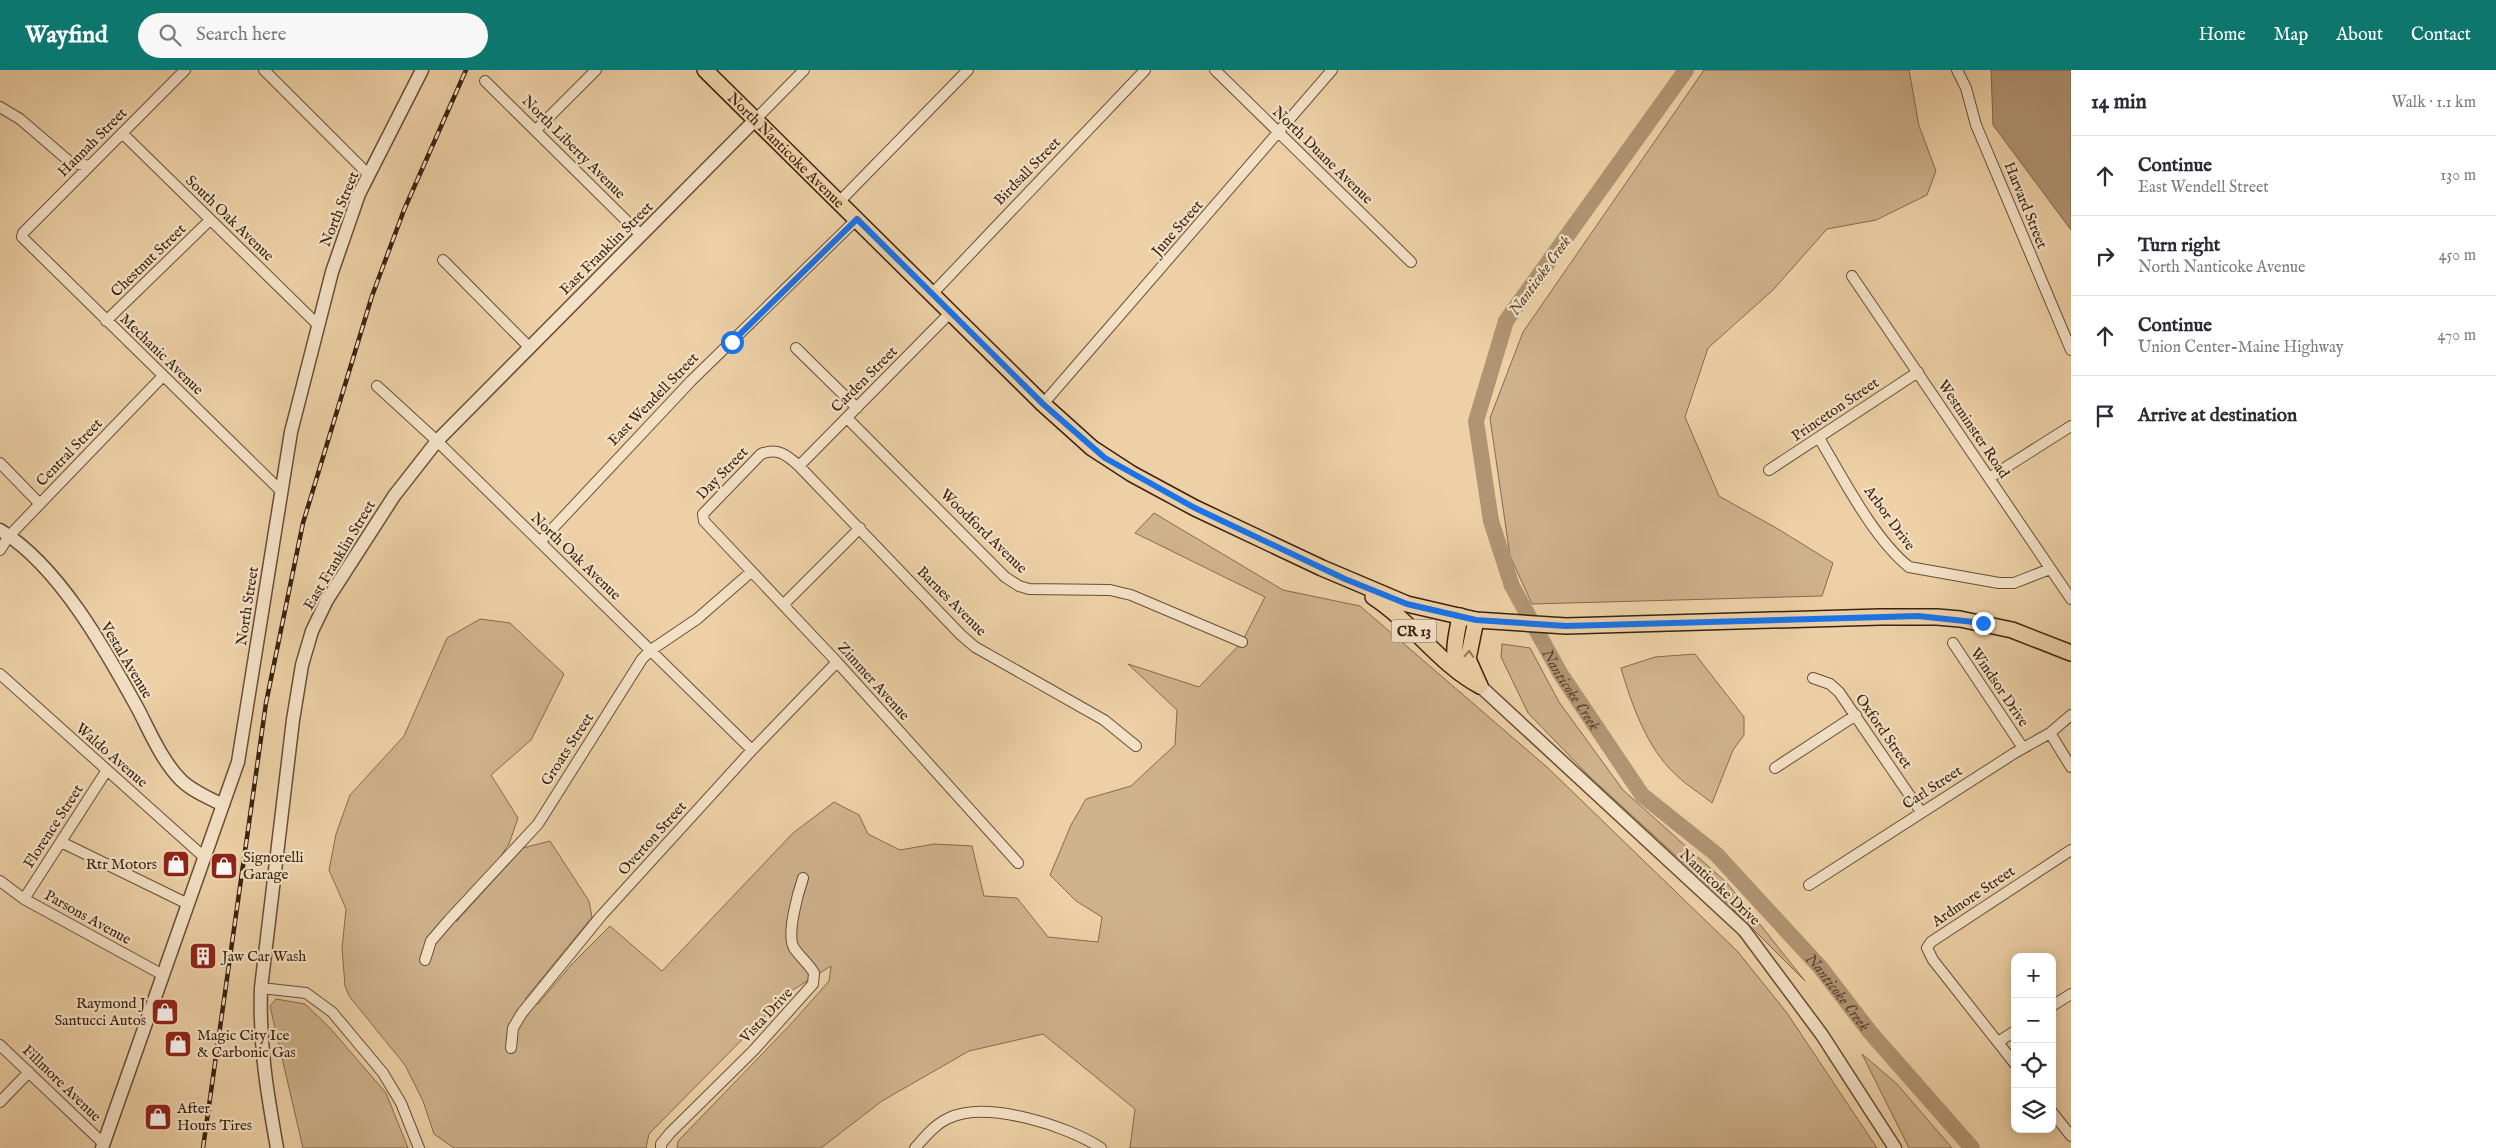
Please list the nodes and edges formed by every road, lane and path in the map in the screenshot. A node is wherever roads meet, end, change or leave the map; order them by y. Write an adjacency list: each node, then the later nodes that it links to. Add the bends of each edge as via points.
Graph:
1 (185, 70): 16 (street, Hannah Street)
2 (264, 70): 19 (street)
3 (422, 70): 19 (street, North Street)
4 (596, 70): 15 (street)
5 (705, 70): 14 (main road, North Nanticoke Avenue)
6 (804, 70): 14 (street)
7 (968, 70): 20 (street)
8 (1145, 70): 28 (street, Birdsall Street)
9 (1214, 70): 17 (street, North Duane Avenue)
10 (1332, 70): 17 (street, June Street)
11 (1957, 70): 34 (street, Harvard Street, via 1966,88 1976,125)
12 (485, 81): 15 (street, North Liberty Avenue)
13 (0, 107): 18 (street, via 20,119 70,162)
14 (755, 120): 20 (main road, North Nanticoke Avenue); 23 (street, East Franklin Street)
15 (536, 130): 23 (street, North Liberty Avenue)
16 (122, 133): 18 (street, Hannah Street); 22 (street, South Oak Avenue)
17 (1279, 133): 26 (street, North Duane Avenue); 38 (street, June Street)
18 (89, 166): 24 (street, Hannah Street)
19 (369, 175): 31 (street, North Street, via 344,235)
20 (839, 202): 21 (main road, North Nanticoke Avenue)
21 (857, 219): 28 (main road, North Nanticoke Avenue); 54 (street, East Wendell Street, via 691,381)
22 (210, 220): 30 (street, Chestnut Street); 31 (street, South Oak Avenue)
23 (641, 235): 32 (street, East Franklin Street)
24 (22, 237): 30 (street, Mechanic Avenue)
25 (443, 260): 32 (street)
26 (1411, 262)
27 (1852, 276): 35 (street, Westminster Road)
28 (932, 294): 29 (main road, North Nanticoke Avenue)
29 (950, 313): 38 (main road, North Nanticoke Avenue); 39 (street, Carden Street)
30 (106, 321): 36 (street, Mechanic Avenue)
31 (318, 325): 49 (street, North Street, via 291,432)
32 (530, 348): 43 (street, East Franklin Street)
33 (796, 348): 39 (street)
34 (2071, 350)
35 (1918, 372): 42 (street, Princeton Street); 48 (street, Westminster Road)
36 (163, 376): 49 (street, Mechanic Avenue); 50 (street, Central Street)
37 (378, 386): 43 (street, North Oak Avenue)
38 (1043, 404): 58 (main road, North Nanticoke Avenue, via 1092,448 1132,474 1195,508)
39 (857, 408): 40 (street, Carden Street)
40 (847, 418): 46 (street, Carden Street); 63 (street, Woodford Avenue, via 1005,577 1019,586 1029,589 1110,590 1131,595)
41 (2071, 426): 48 (street)
42 (1819, 438): 47 (street, Princeton Street); 56 (street, Arbor Drive, via 1875,529 1908,567 2014,583)
43 (437, 441): 54 (street, North Oak Avenue); 94 (street, East Franklin Street, via 394,496 327,600 312,631 302,665 294,720)
44 (770, 450): 46 (street, Barnes Avenue, via 788,456); 51 (street, Day Street, via 761,454 703,514)
45 (0, 463): 50 (street)
46 (799, 466): 52 (street, Barnes Avenue)
47 (1769, 470)
48 (1989, 478): 56 (street, Westminster Road)
49 (282, 492): 81 (street, North Street, via 241,749)
50 (40, 504): 53 (street, Central Street)
51 (704, 521): 57 (street, Zimmer Avenue)
52 (860, 528): 60 (street); 75 (street, Barnes Avenue, via 975,647 1104,720)
53 (5, 533): 55 (street, Central Street); 81 (street, Vestal Avenue, via 41,564 73,603 107,653 166,761 181,780)
54 (540, 542): 65 (street, North Oak Avenue)
55 (0, 550)
56 (2050, 569): 59 (street, Westminster Road)
57 (751, 572): 60 (street, Zimmer Avenue); 65 (street, Groats Street, via 697,619)
58 (1345, 579): 61 (main road, via 1407,604); 69 (main road, CR 13, via 1396,614)
59 (2071, 599)
60 (783, 605): 67 (street, Zimmer Avenue)
61 (1460, 616): 62 (main road); 69 (main road, CR 13, via 1454,660)
62 (1476, 620): 66 (main road, via 1566,626 1937,617 2012,630); 71 (main road, CR 13, one-way to 62, via 1468,659)
63 (1242, 642)
64 (1953, 643): 76 (street, Windsor Drive)
65 (651, 650): 77 (street, North Oak Avenue); 92 (street, Groats Street, via 642,659 538,824 431,941)
66 (2071, 653)
67 (837, 662): 77 (street, Overton Street); 86 (street, Zimmer Avenue)
68 (0, 674): 80 (street, Waldo Avenue)
69 (1462, 676): 71 (main road, CR 13)
70 (1813, 678): 73 (street, Oxford Street, via 1830,684)
71 (1480, 686): 112 (street, Nanticoke Drive / CR 13, via 1744,930 1822,1035)
72 (2071, 714): 74 (street, Carl Street)
73 (1856, 715): 79 (street); 82 (street, Oxford Street)
74 (2050, 733): 76 (street, Carl Street); 78 (street)
75 (1136, 746)
76 (2023, 748): 82 (street, Carl Street)
77 (752, 750): 100 (street, Overton Street, via 600,916 522,1013 513,1028)
78 (2071, 767)
79 (1775, 768)
80 (107, 770): 83 (street, Florence Street); 85 (street, Waldo Avenue)
81 (223, 805): 85 (street, North Street)
82 (1922, 812): 89 (street, Carl Street)
83 (61, 842): 90 (street, Florence Street); 91 (street)
84 (2071, 850): 98 (street, Ardmore Street, via 1931,942 1927,948 1948,980)
85 (204, 857): 91 (street, North Street)
86 (1018, 863)
87 (803, 878): 109 (street, Vista Drive, via 791,937 793,948 814,973 813,984 753,1051 670,1133)
88 (0, 881): 90 (street, Parsons Avenue)
89 (1809, 885)
90 (24, 899): 93 (street, Parsons Avenue)
91 (188, 904): 93 (street, North Street)
92 (425, 960)
93 (163, 975): 106 (street, North Street)
94 (261, 988): 107 (street, East Franklin Street, via 263,1073); 108 (street, via 306,993 332,1012 383,1073 401,1102)
95 (2071, 994): 96 (street)
96 (2056, 1003)
97 (2011, 1034): 98 (street)
98 (1998, 1042): 101 (street)
99 (0, 1045): 102 (street, Fillmore Avenue)
100 (511, 1048)
101 (2011, 1059)
102 (29, 1072): 103 (street); 106 (street, Fillmore Avenue)
103 (0, 1102)
104 (2056, 1117): 105 (street)
105 (2071, 1136)
106 (103, 1146)
107 (277, 1148)
108 (419, 1148)
109 (661, 1148)
110 (914, 1148): 111 (street, via 938,1124 951,1117 992,1113 1027,1118 1070,1130)
111 (1101, 1148)
112 (1895, 1148)

